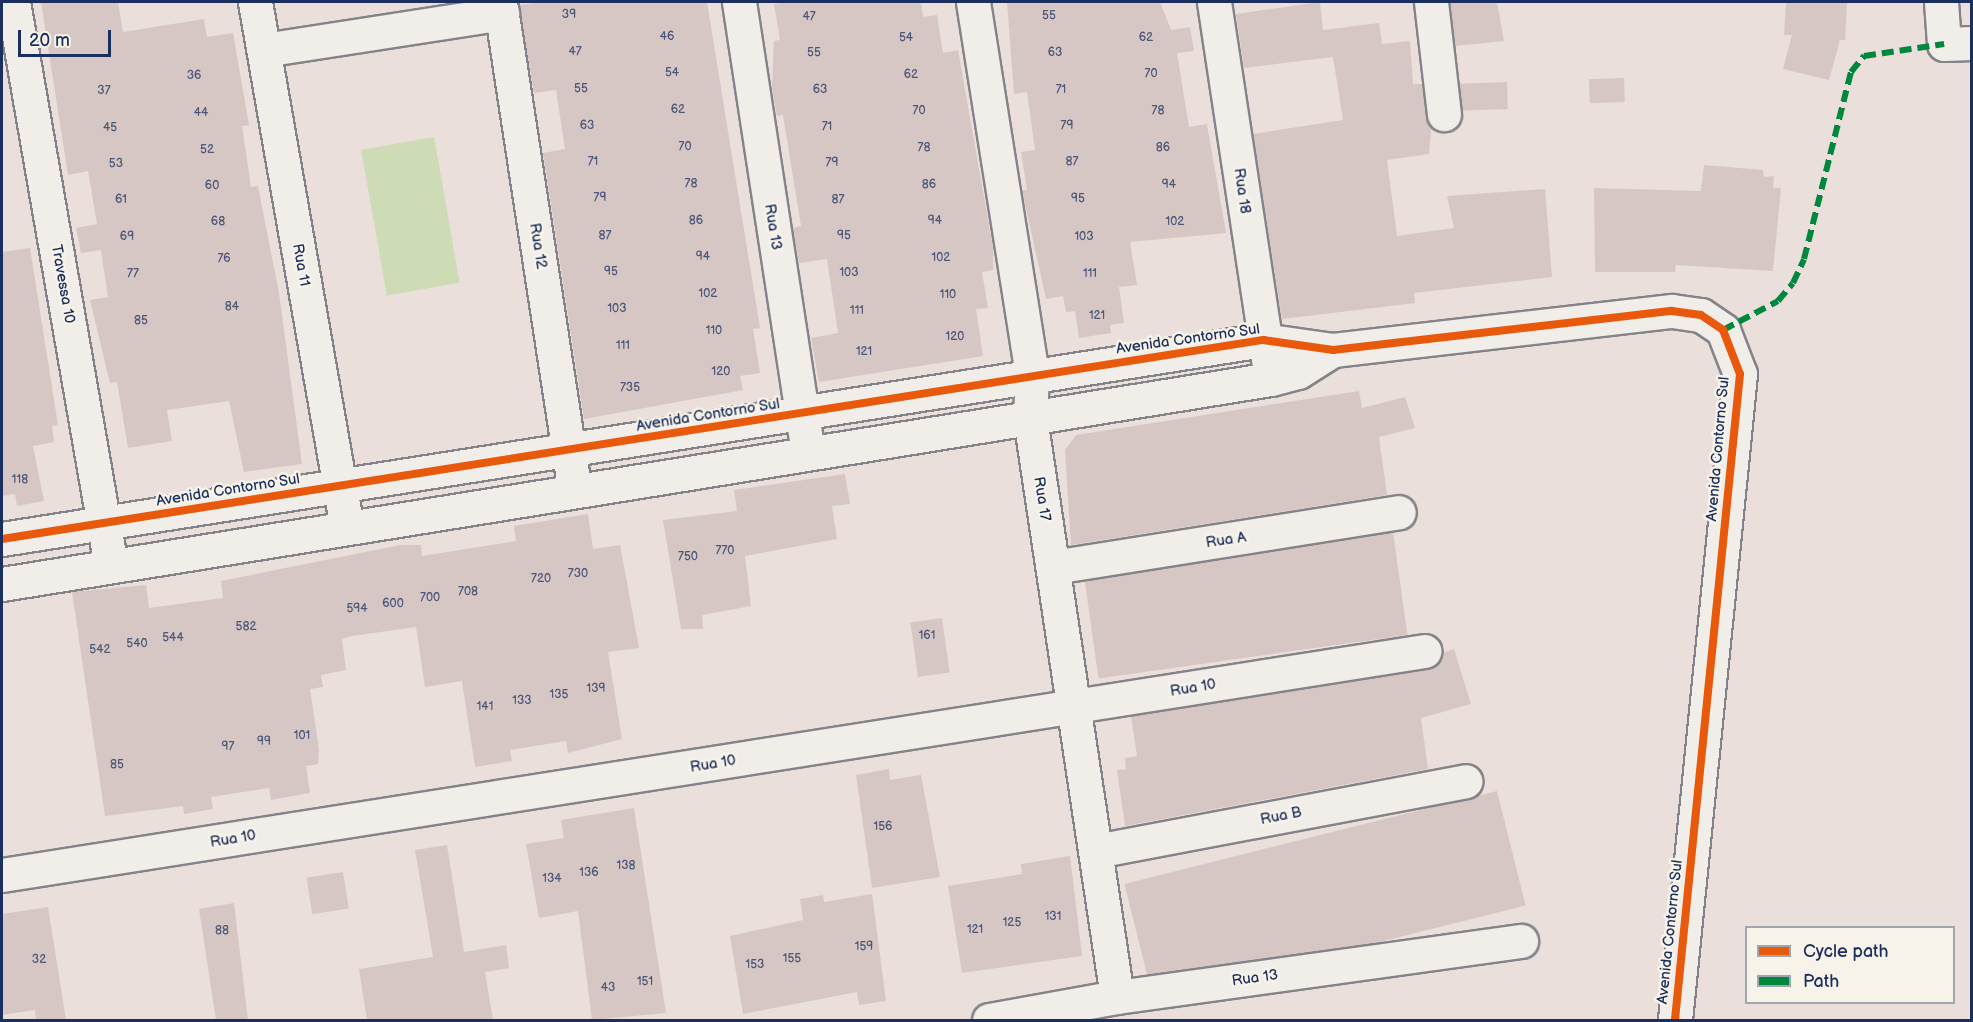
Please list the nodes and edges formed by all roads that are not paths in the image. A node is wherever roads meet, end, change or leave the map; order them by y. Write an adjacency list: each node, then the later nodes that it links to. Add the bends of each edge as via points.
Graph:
1 (13, 2): 23 (street, Travessa 10)
2 (255, 2): 10 (street, Rua 11)
3 (739, 2): 16 (street, Rua 13)
4 (973, 2): 14 (street, Rua 17)
5 (1214, 2): 12 (street, Rua 18)
6 (1431, 2): 11 (street)
7 (1941, 2): 9 (street)
8 (501, 7): 10 (street); 18 (street, Rua 12)
9 (1958, 44)
10 (264, 50): 20 (street, Rua 11)
11 (1444, 114)
12 (1263, 340): 13 (street, Avenida Contorno Sul); 14 (street, Avenida Contorno Sul); 15 (street, Rua 18)
13 (1333, 350): 15 (street, Avenida Contorno Sul, via 1298,372); 37 (street, Avenida Contorno Sul, via 1672,311 1701,315 1723,330 1734,350 1740,374)
14 (1032, 375): 16 (street, Avenida Contorno Sul); 17 (street, Rua 17)
15 (1270, 380): 17 (street, Avenida Contorno Sul)
16 (802, 413): 18 (street, Avenida Contorno Sul); 19 (street, Rua 13)
17 (1030, 418): 19 (street, Avenida Contorno Sul); 27 (street, Rua 17)
18 (570, 451): 20 (street, Avenida Contorno Sul); 21 (street, Rua 12)
19 (808, 453): 21 (street, Avenida Contorno Sul)
20 (340, 487): 23 (street, Avenida Contorno Sul); 24 (street, Rua 11)
21 (575, 491): 24 (street, Avenida Contorno Sul)
22 (1399, 512): 27 (street, Rua A)
23 (105, 522): 25 (street, Avenida Contorno Sul); 26 (street, Travessa 10)
24 (347, 528): 26 (street, Avenida Contorno Sul)
25 (2, 539)
26 (111, 566): 28 (street, Avenida Contorno Sul)
27 (1053, 567): 30 (street, Rua 17)
28 (2, 584)
29 (1424, 651): 30 (street, Rua 10)
30 (1071, 707): 32 (street, Rua 17); 33 (street, Rua 10)
31 (1465, 781): 32 (street, Rua B)
32 (1096, 850): 35 (street, Rua 17)
33 (2, 875)
34 (1521, 941): 35 (street, Rua 13)
35 (1118, 997): 36 (street, Rua 13)
36 (989, 1020)
37 (1675, 1020)

